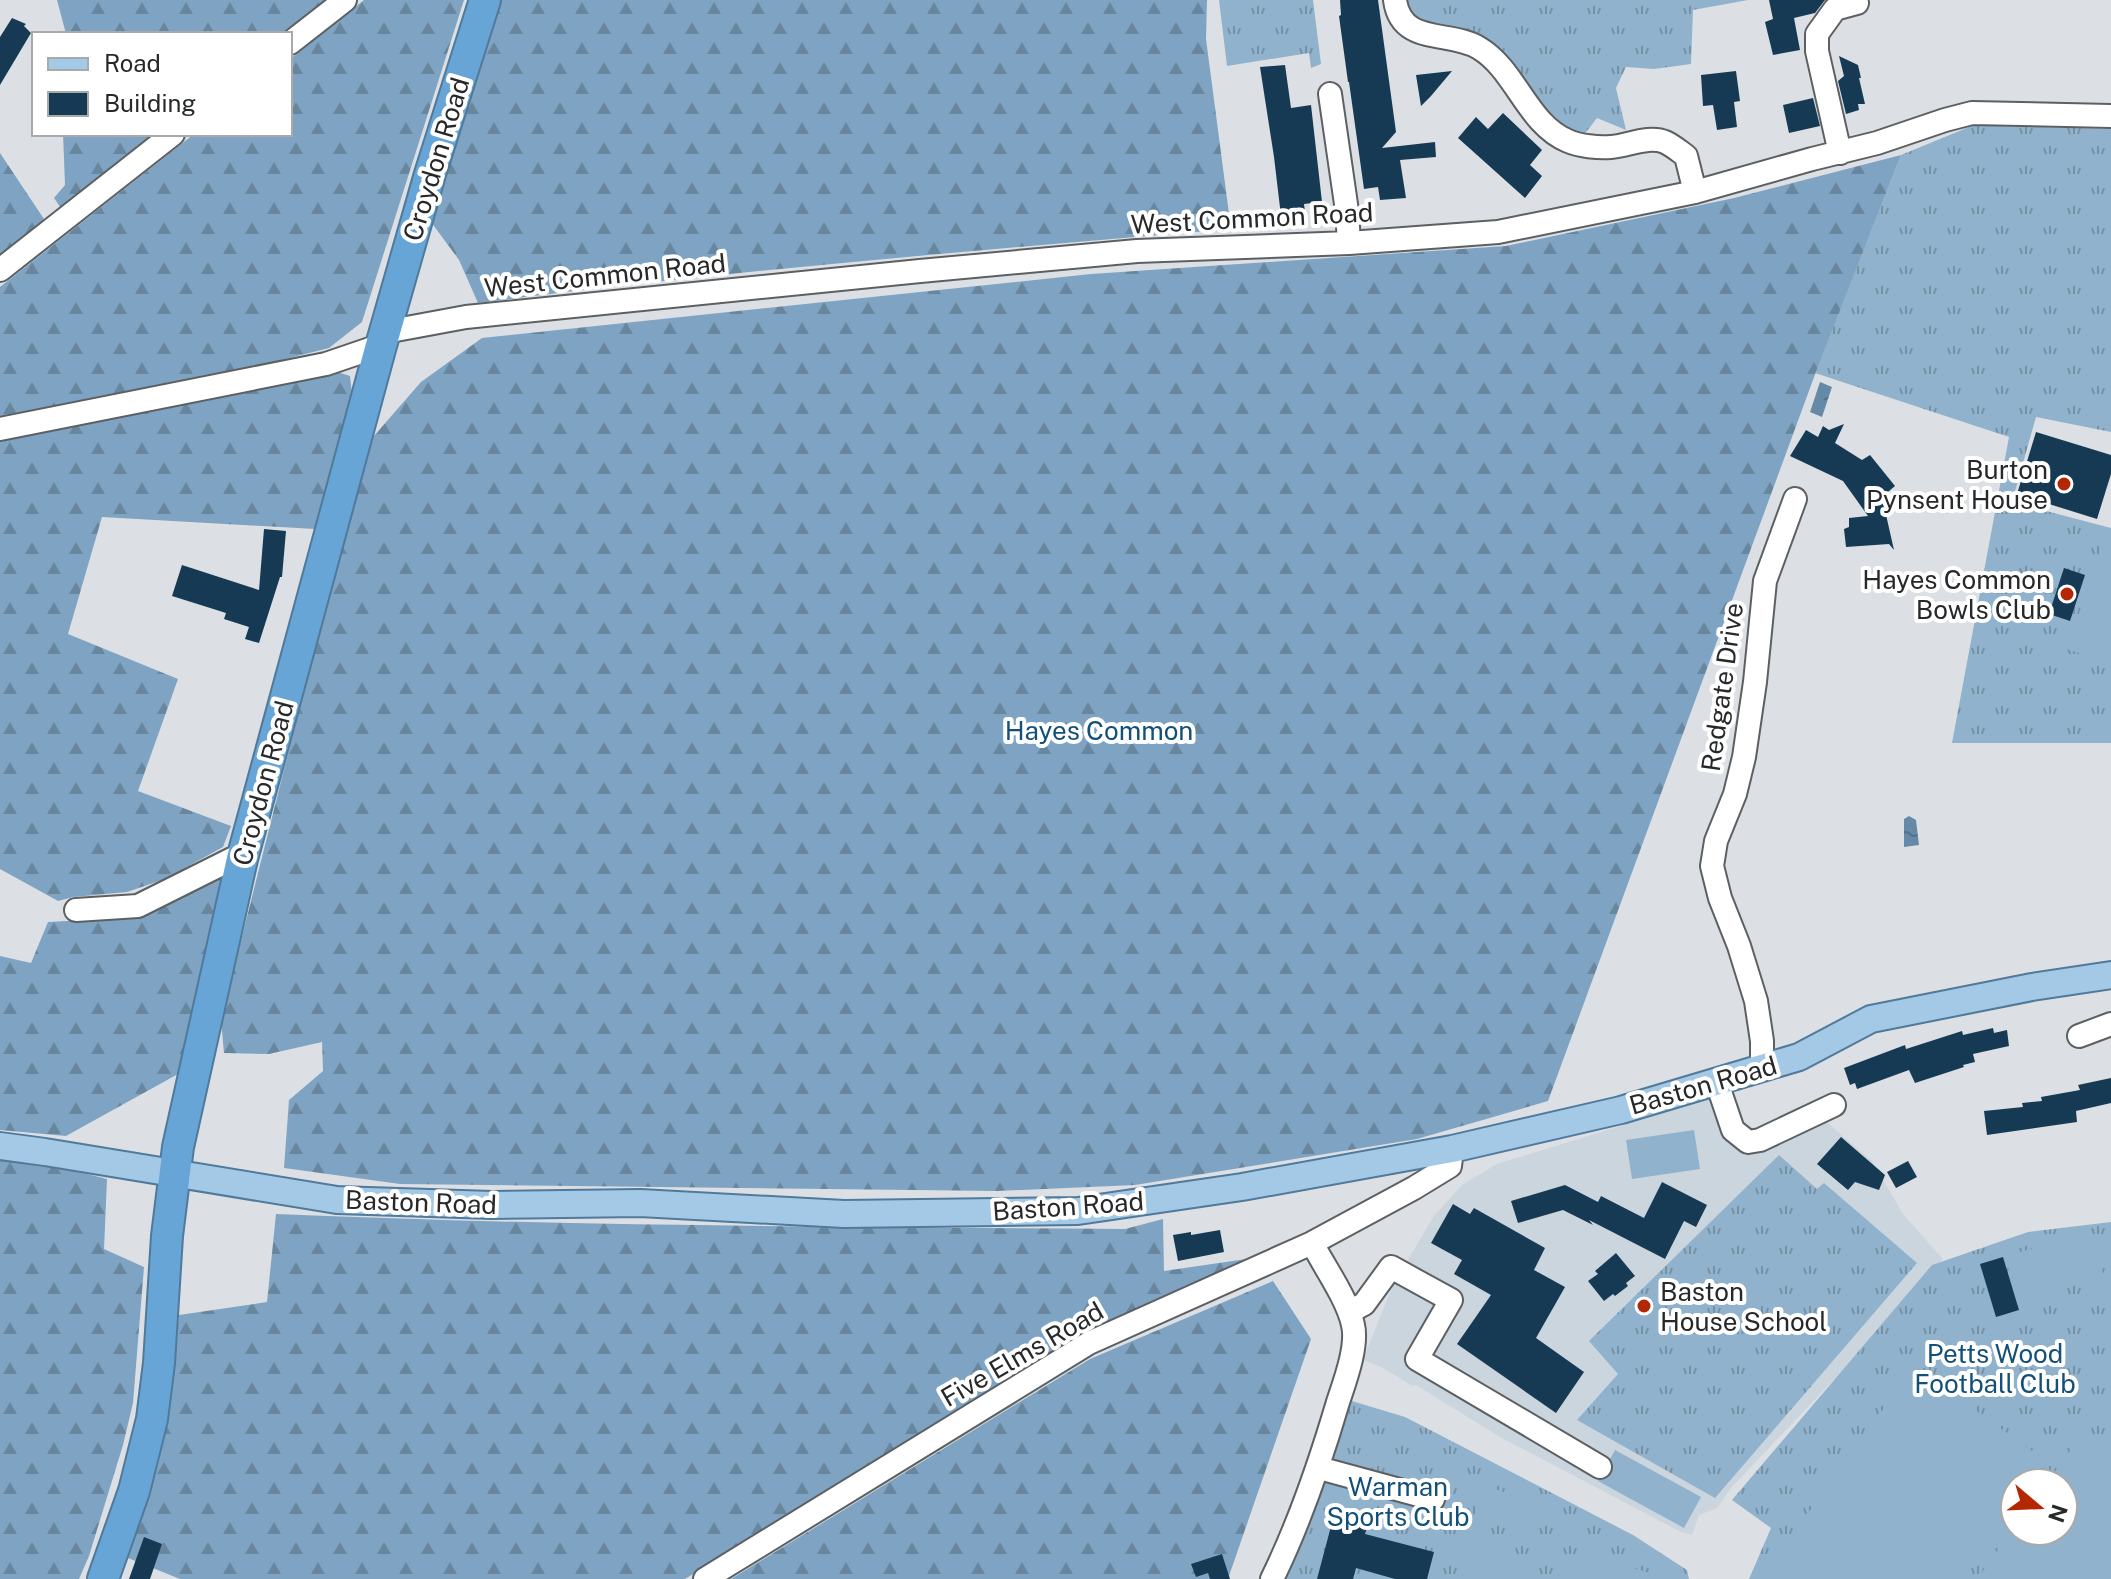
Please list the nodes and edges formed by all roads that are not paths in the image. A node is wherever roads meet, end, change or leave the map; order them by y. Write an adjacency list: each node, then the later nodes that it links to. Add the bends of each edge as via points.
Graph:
1 (345, 0): 5 (street)
2 (485, 0): 13 (highway, Croydon Road)
3 (1395, 0): 10 (street, via 1403,22 1414,30 1477,46 1491,57 1547,128 1567,141 1611,147 1663,141 1686,156)
4 (1857, 3): 9 (street, via 1835,9 1817,34)
5 (292, 41)
6 (1330, 94): 11 (street)
7 (2111, 116): 9 (street, West Common Road, via 1972,113)
8 (170, 136): 12 (street)
9 (1840, 153): 10 (street, West Common Road)
10 (1695, 192): 11 (street, West Common Road, via 1498,232)
11 (1349, 243): 13 (street, West Common Road, via 1137,251 920,271 466,317)
12 (0, 270)
13 (382, 340): 14 (street, West Common Road, via 326,364); 16 (highway, Croydon Road)
14 (0, 429)
15 (1795, 499): 21 (street, Redgate Drive, via 1765,581 1744,757 1712,866 1756,1001)
16 (242, 859): 17 (street, via 232,859 138,906); 26 (highway, Croydon Road)
17 (76, 910)
18 (2111, 975): 21 (main road, Baston Road, via 1871,1019 1799,1057)
19 (2111, 1024): 20 (street)
20 (2079, 1036)
21 (1762, 1068): 22 (main road, Baston Road)
22 (1716, 1080): 23 (street, via 1733,1130 1748,1142); 25 (main road, Baston Road, via 1621,1110)
23 (1834, 1105)
24 (0, 1146): 26 (main road, Baston Road)
25 (1452, 1149): 26 (main road, Baston Road, via 1078,1211 844,1214 640,1203 337,1200); 27 (street, Five Elms Road, via 1450,1166)
26 (174, 1174): 32 (highway, Croydon Road, via 152,1419)
27 (1312, 1243): 28 (street); 33 (street, Five Elms Road, via 1089,1343)
28 (1349, 1312): 29 (street, via 1364,1304 1391,1267 1451,1300 1417,1359); 30 (street, via 1354,1328 1351,1357)
29 (1600, 1467)
30 (1319, 1468): 31 (street); 34 (street)
31 (1433, 1499)
32 (103, 1579)
33 (705, 1579)
34 (1272, 1579)

